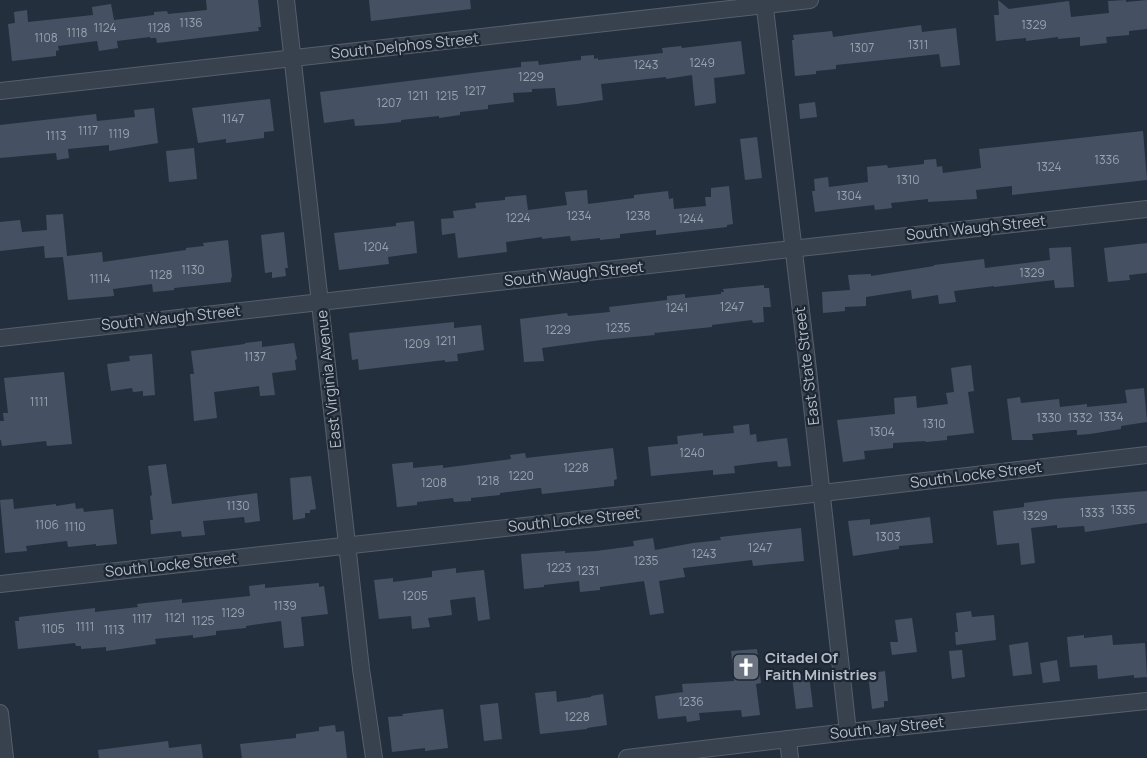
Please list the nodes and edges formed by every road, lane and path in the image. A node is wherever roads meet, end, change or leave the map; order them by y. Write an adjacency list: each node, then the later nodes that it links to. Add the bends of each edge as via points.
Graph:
1 (286, 0): 4 (street, East Virginia Avenue)
2 (810, 0): 3 (street, South Delphos Street)
3 (764, 3): 4 (street, South Delphos Street); 7 (street, East State Street)
4 (293, 59): 5 (street, South Delphos Street); 8 (street, East Virginia Avenue)
5 (0, 91)
6 (1147, 209): 7 (street, South Waugh Street)
7 (794, 249): 8 (street, South Waugh Street); 11 (street, East State Street)
8 (321, 302): 9 (street, South Waugh Street); 12 (street, East Virginia Avenue)
9 (0, 338)
10 (1147, 455): 11 (street, South Locke Street)
11 (822, 493): 12 (street, South Locke Street); 16 (street, East State Street)
12 (347, 545): 13 (street, South Locke Street); 19 (street, East Virginia Avenue)
13 (0, 584)
14 (1147, 701): 16 (street, South Jay Street)
15 (0, 713): 18 (street)
16 (848, 732): 17 (street, South Jay Street)
17 (788, 739): 20 (street, South Jay Street); 21 (street)
18 (5, 758)
19 (374, 758)
20 (627, 758)
21 (790, 758)

